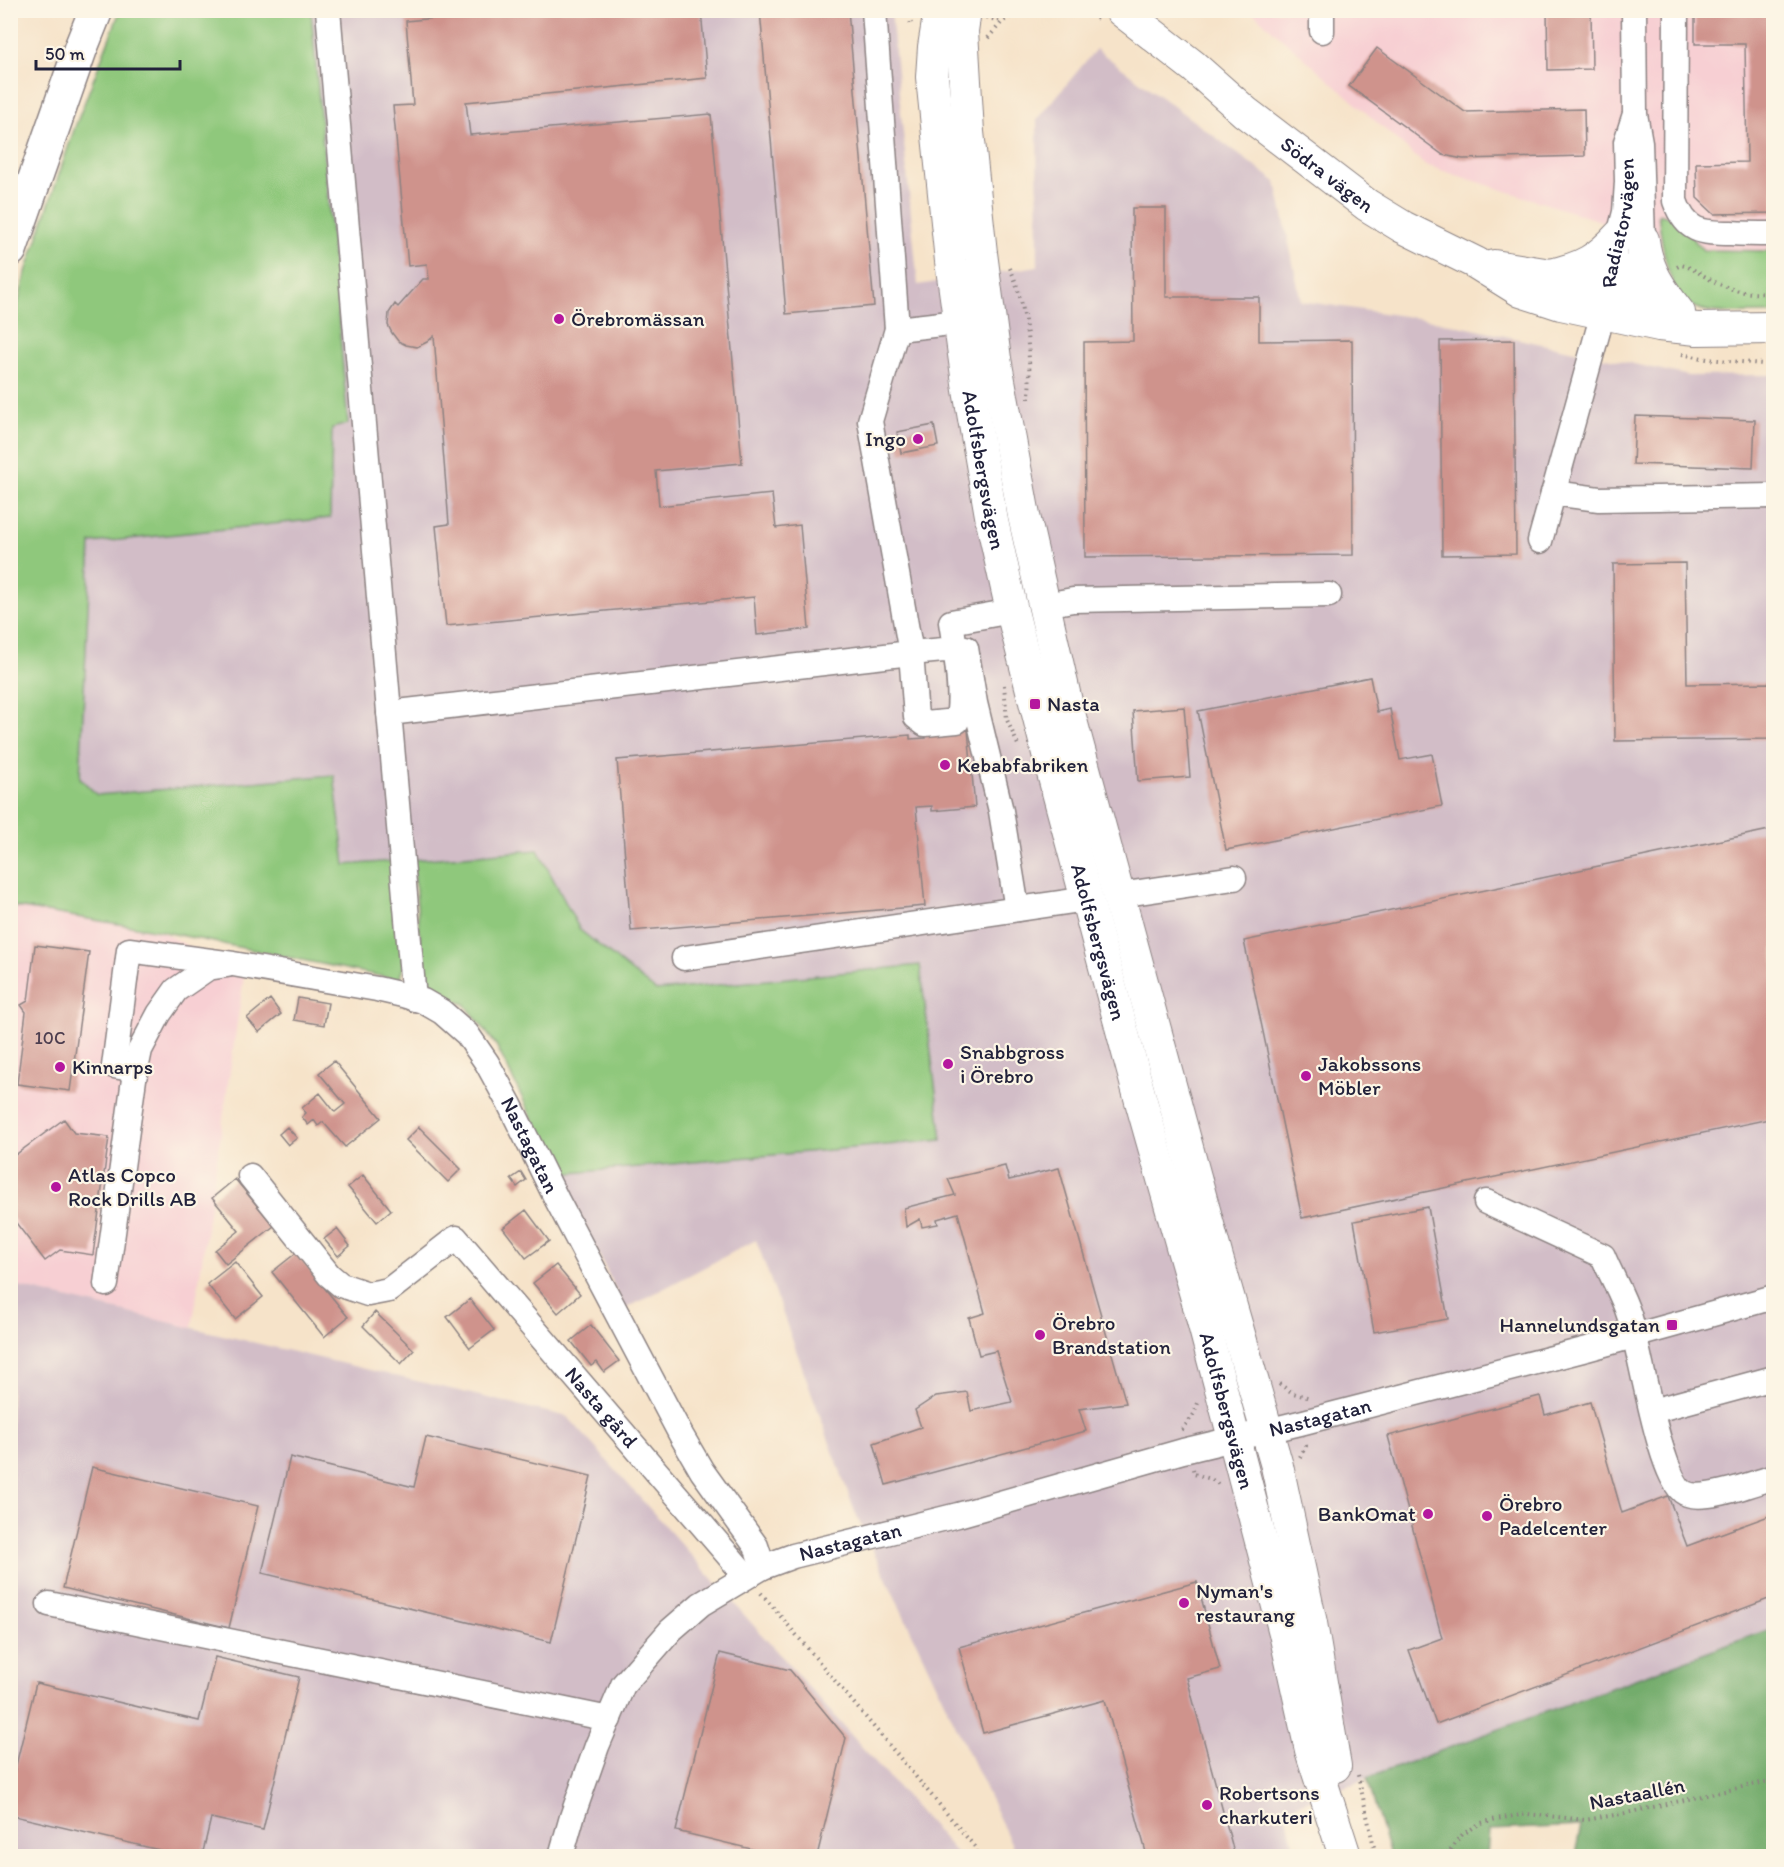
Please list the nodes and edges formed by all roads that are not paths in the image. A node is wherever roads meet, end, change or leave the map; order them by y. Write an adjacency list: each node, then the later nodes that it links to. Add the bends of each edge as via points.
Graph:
1 (96, 10): 13 (highway)
2 (328, 10): 31 (street)
3 (874, 10): 22 (street)
4 (940, 10): 19 (main road, Adolfsbergsvägen, via 932,76)
5 (965, 10): 18 (main road, Adolfsbergsvägen, via 962,31 968,132)
6 (1121, 10): 10 (main road, Södra vägen)
7 (1143, 10): 10 (main road, Södra vägen)
8 (1634, 10): 12 (street, Radiatorvägen, via 1635,114 1640,142)
9 (1676, 10): 11 (street, via 1675,201 1680,214 1687,224 1704,233)
10 (1193, 66): 14 (main road, Södra vägen, via 1245,112 1367,205)
11 (1773, 234)
12 (1632, 237): 15 (main road, via 1590,262); 16 (street, Radiatorvägen, via 1638,259 1630,277); 17 (main road)
13 (10, 250)
14 (1476, 263): 15 (main road, Södra vägen); 16 (main road, Södra vägen, via 1521,291 1561,304)
15 (1551, 275): 16 (main road, Södra vägen)
16 (1606, 301): 17 (main road, Södra vägen); 20 (main road, Södra vägen, via 1659,325); 23 (street)
17 (1679, 313): 20 (main road, Södra vägen)
18 (990, 318): 19 (main road); 27 (main road, Adolfsbergsvägen, via 1018,485)
19 (959, 322): 22 (street); 28 (main road, Adolfsbergsvägen, via 992,521)
20 (1737, 328): 21 (main road, Södra vägen)
21 (1773, 328)
22 (897, 329): 30 (street, via 870,421)
23 (1553, 492): 24 (street, via 1599,499); 25 (street)
24 (1773, 496)
25 (1540, 541)
26 (1329, 596): 27 (street, via 1073,600)
27 (1044, 605): 28 (main road); 33 (main road, Adolfsbergsvägen, via 1067,706)
28 (1012, 611): 29 (street, via 951,622); 34 (main road, Adolfsbergsvägen)
29 (956, 650): 30 (street); 30 (street, via 960,711 957,721 925,724 916,717); 35 (street, via 966,648 1001,811)
30 (911, 653): 31 (street)
31 (389, 713): 38 (street)
32 (1234, 878): 33 (street)
33 (1119, 895): 34 (main road); 47 (main road, Adolfsbergsvägen)
34 (1087, 899): 35 (street); 48 (main road, Adolfsbergsvägen)
35 (1017, 909): 36 (street)
36 (684, 958)
37 (233, 964): 38 (street, Nastagatan); 39 (street, via 208,969 176,990 140,1050); 39 (street, Nastagatan, via 129,950 114,1066)
38 (414, 999): 50 (street, Nastagatan, via 442,1012 467,1034 487,1063 681,1435 756,1546)
39 (136, 1070): 42 (street)
40 (250, 1176): 50 (street, Nasta gård, via 328,1275 354,1290 368,1294 389,1290 456,1238)
41 (1486, 1202): 44 (street, via 1603,1256)
42 (106, 1284)
43 (1773, 1297): 44 (street, Nastagatan)
44 (1635, 1336): 46 (street); 47 (street, Nastagatan)
45 (1773, 1378): 46 (street)
46 (1652, 1411): 49 (street, via 1668,1470 1683,1493 1707,1496)
47 (1266, 1431): 48 (street, Nastagatan); 54 (main road, Adolfsbergsvägen, via 1311,1623 1336,1774)
48 (1234, 1438): 50 (street, Nastagatan, via 958,1515 793,1556); 54 (main road, Adolfsbergsvägen, via 1311,1750)
49 (1773, 1477)
50 (755, 1572): 52 (street, Nastagatan, via 700,1604 670,1630 623,1685)
51 (49, 1604): 52 (street)
52 (609, 1719): 53 (street, Nastagatan)
53 (561, 1857)
54 (1345, 1857)

